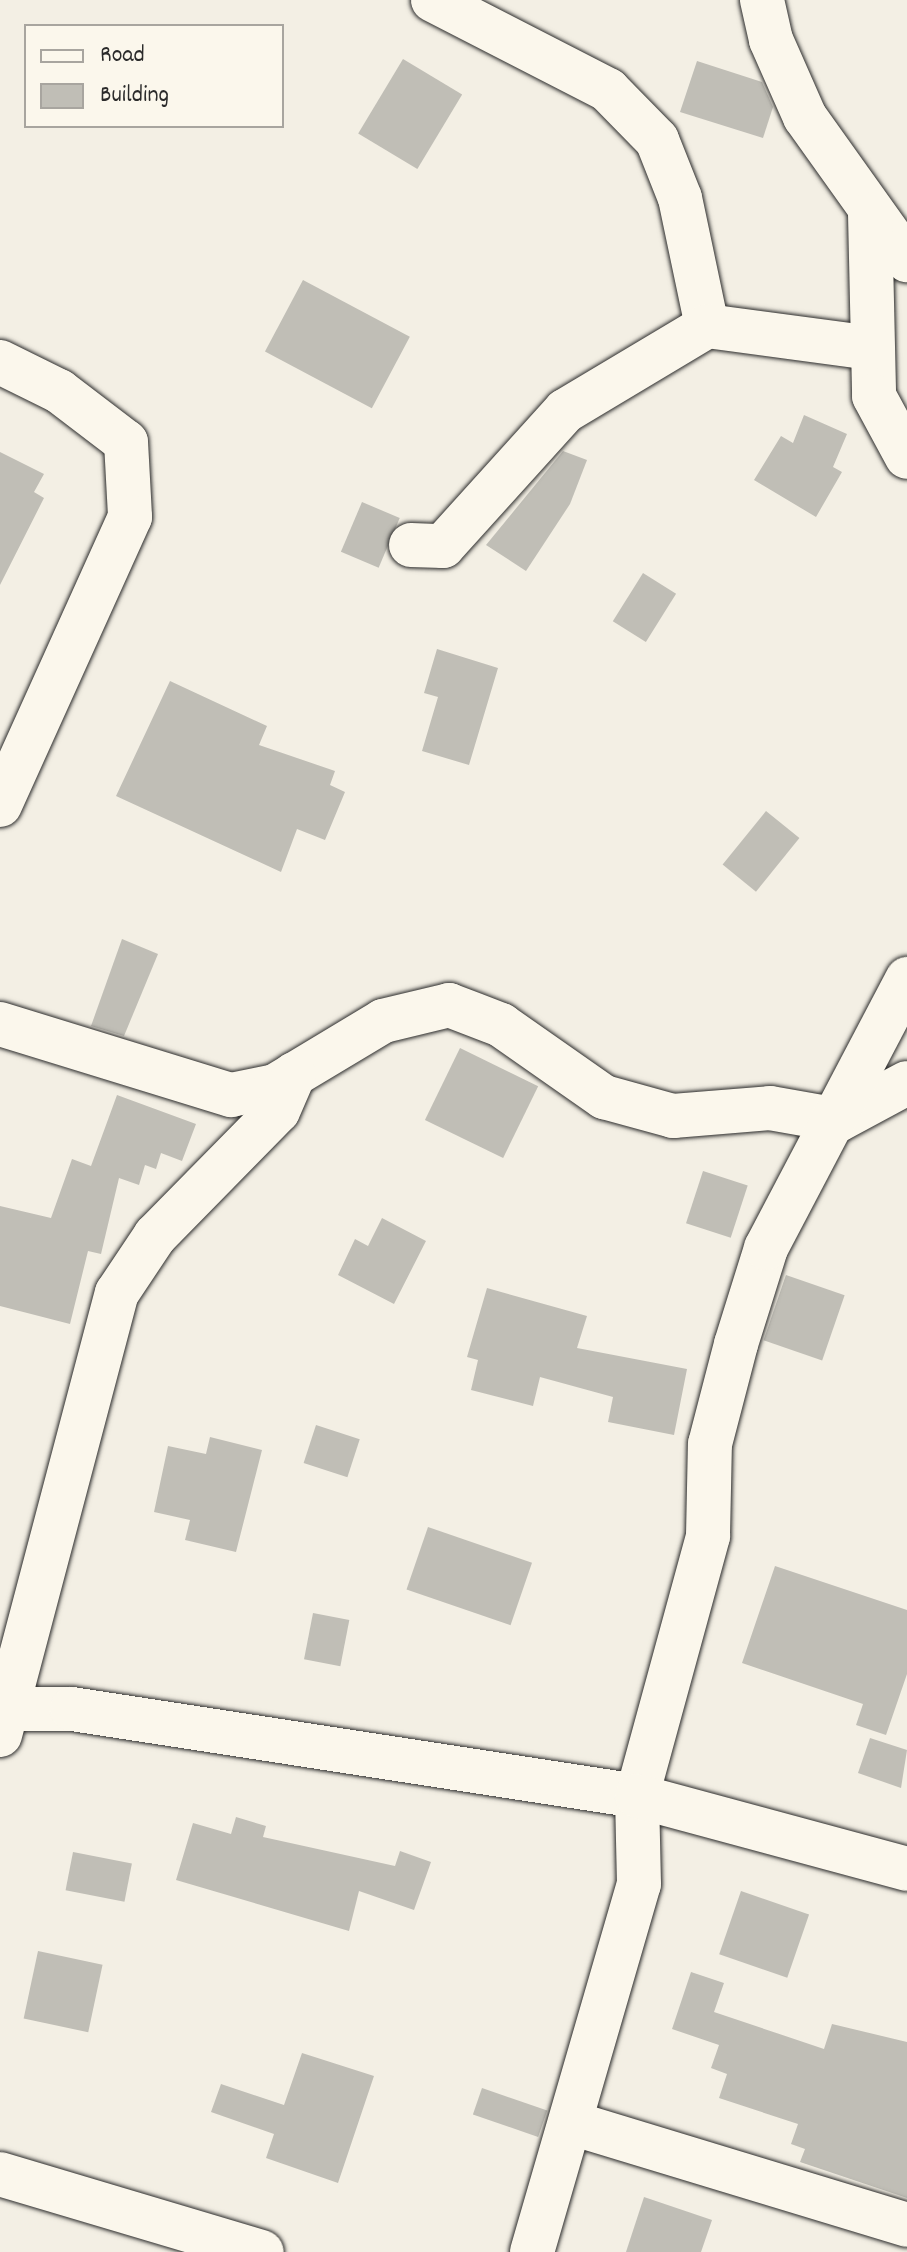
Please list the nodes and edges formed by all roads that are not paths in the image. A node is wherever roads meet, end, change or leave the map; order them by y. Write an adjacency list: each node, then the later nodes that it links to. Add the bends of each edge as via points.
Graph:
1 (433, 0): 5 (street, via 608,90 657,140 680,198)
2 (762, 0): 3 (street, via 771,40 805,117)
3 (870, 214): 4 (street); 6 (street)
4 (907, 260)
5 (707, 326): 6 (street); 9 (street, via 565,411 443,546)
6 (871, 348): 8 (street, via 874,396)
7 (0, 362): 10 (street, via 59,391 126,442 130,517)
8 (907, 457)
9 (411, 545)
10 (0, 805)
11 (907, 979): 15 (street)
12 (0, 1024): 13 (street, via 231,1095 275,1086)
13 (294, 1074): 15 (street, via 383,1021 449,1005 501,1025 604,1097 673,1116 770,1108); 16 (street, via 278,1111 155,1236 117,1293)
14 (907, 1083): 15 (street)
15 (838, 1120): 17 (street, via 766,1248 736,1344 710,1444 708,1536)
16 (3, 1718): 17 (street, via 72,1709)
17 (637, 1796): 18 (street); 19 (street, via 639,1884)
18 (907, 1869)
19 (575, 2124): 21 (street); 23 (street)
20 (0, 2174): 22 (street)
21 (907, 2225)
22 (262, 2252)
23 (532, 2252)

